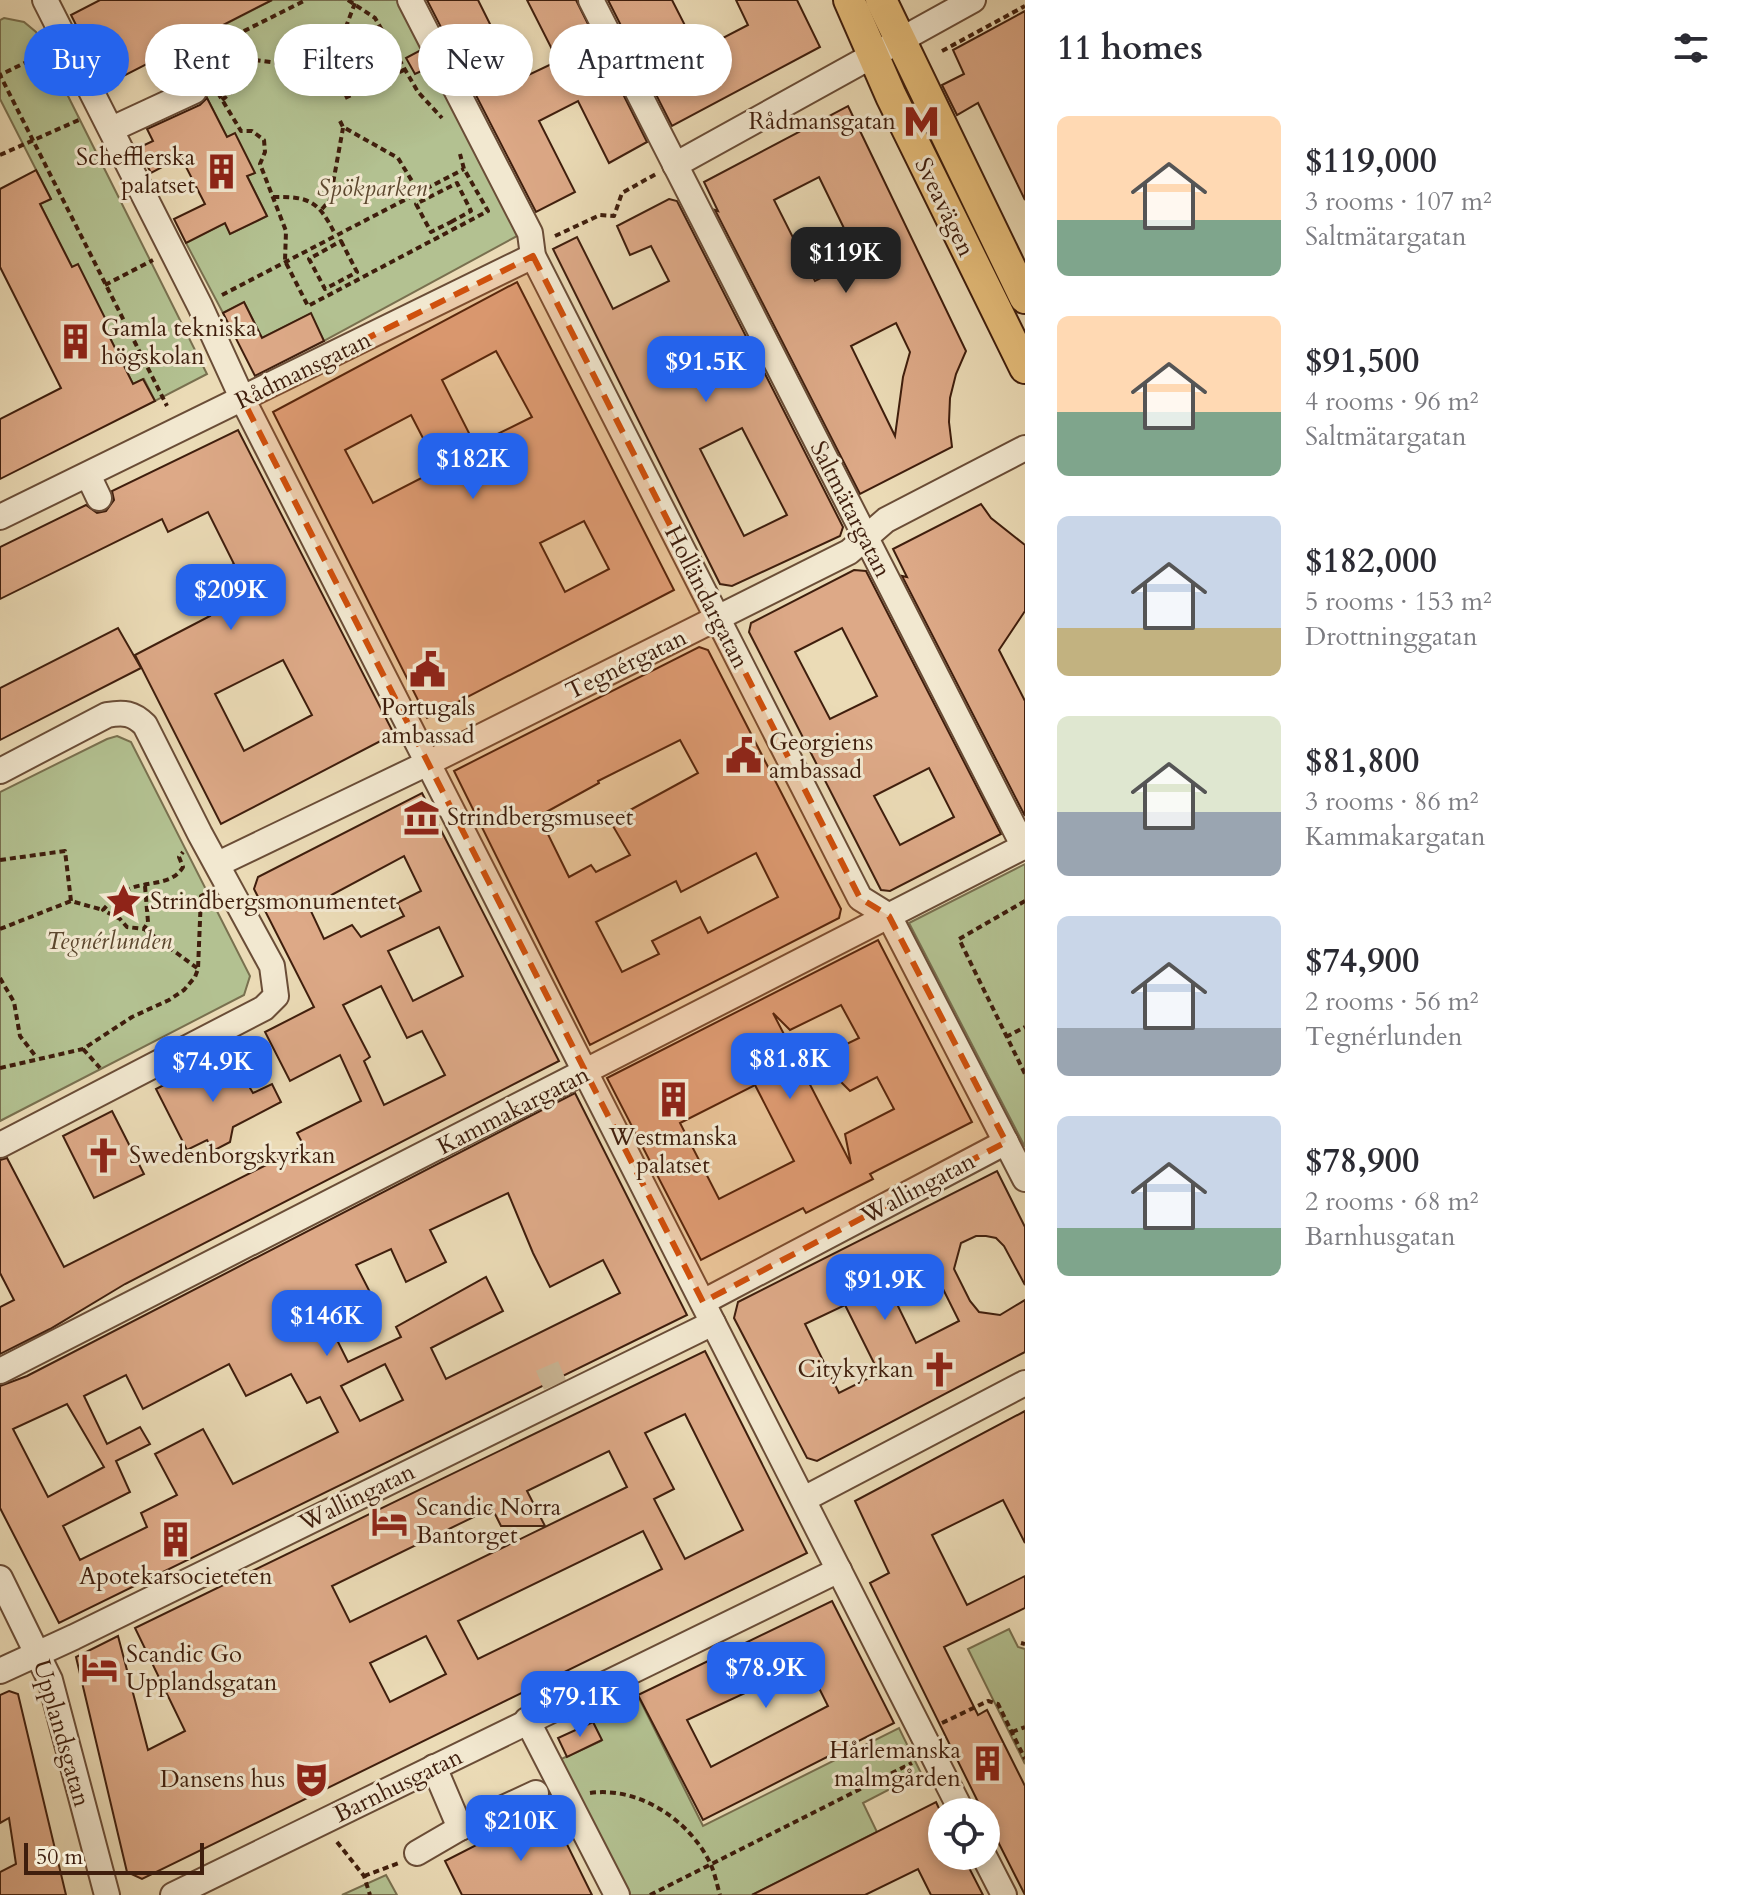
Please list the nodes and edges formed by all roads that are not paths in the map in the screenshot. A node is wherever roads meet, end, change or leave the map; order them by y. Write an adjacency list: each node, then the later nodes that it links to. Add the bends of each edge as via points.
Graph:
1 (45, 0): 10 (street)
2 (410, 0): 12 (street, Holländargatan, via 530,233)
3 (591, 0): 11 (street, Saltmätargatan)
4 (849, 0): 8 (main road, Sveavägen)
5 (881, 0): 7 (main road, Sveavägen)
6 (973, 0): 7 (street)
7 (901, 39): 8 (street); 13 (main road, Sveavägen)
8 (873, 56): 11 (street); 14 (main road, Sveavägen)
9 (170, 96): 10 (street)
10 (107, 119): 15 (street)
11 (666, 169): 20 (street, Saltmätargatan)
12 (533, 256): 15 (street, Rådmansgatan); 21 (street, Holländargatan)
13 (1025, 298)
14 (1025, 368)
15 (243, 400): 17 (street, Rådmansgatan); 22 (street)
16 (1025, 448): 20 (street, Tegnérgatan, via 886,520)
17 (88, 475): 18 (street); 19 (street, Rådmansgatan)
18 (99, 498)
19 (0, 517)
20 (867, 539): 21 (street, Tegnérgatan); 24 (street, Saltmätargatan)
21 (718, 618): 22 (street, Tegnérgatan); 26 (street, Holländargatan, via 860,898)
22 (428, 763): 25 (street, Tegnérgatan); 27 (street)
23 (0, 771): 25 (street, via 107,715 135,715)
24 (1025, 846): 26 (street, Kammakargatan)
25 (218, 864): 29 (street, via 272,966 276,996 264,1008)
26 (889, 916): 27 (street, Kammakargatan); 28 (street, Holländargatan)
27 (586, 1073): 31 (street); 32 (street, Kammakargatan)
28 (1006, 1142): 30 (street, Holländargatan); 31 (street, Wallingatan, via 745,1279)
29 (0, 1145)
30 (1025, 1179)
31 (708, 1312): 34 (street); 37 (street, Wallingatan, via 675,1343 558,1391)
32 (0, 1371)
33 (1025, 1383): 34 (street)
34 (804, 1499): 35 (street)
35 (839, 1570): 39 (street, Barnhusgatan); 42 (street)
36 (0, 1578): 37 (street, Upplandsgatan)
37 (39, 1654): 38 (street, Wallingatan); 46 (street, Upplandsgatan)
38 (0, 1671)
39 (527, 1720): 40 (street, Barnhusgatan); 48 (street)
40 (434, 1767): 43 (street); 47 (street, Barnhusgatan)
41 (536, 1793): 43 (street)
42 (955, 1798)
43 (460, 1828): 44 (street)
44 (417, 1853)
45 (991, 1870): 49 (street)
46 (107, 1895)
47 (173, 1895)
48 (617, 1895)
49 (1004, 1895)

